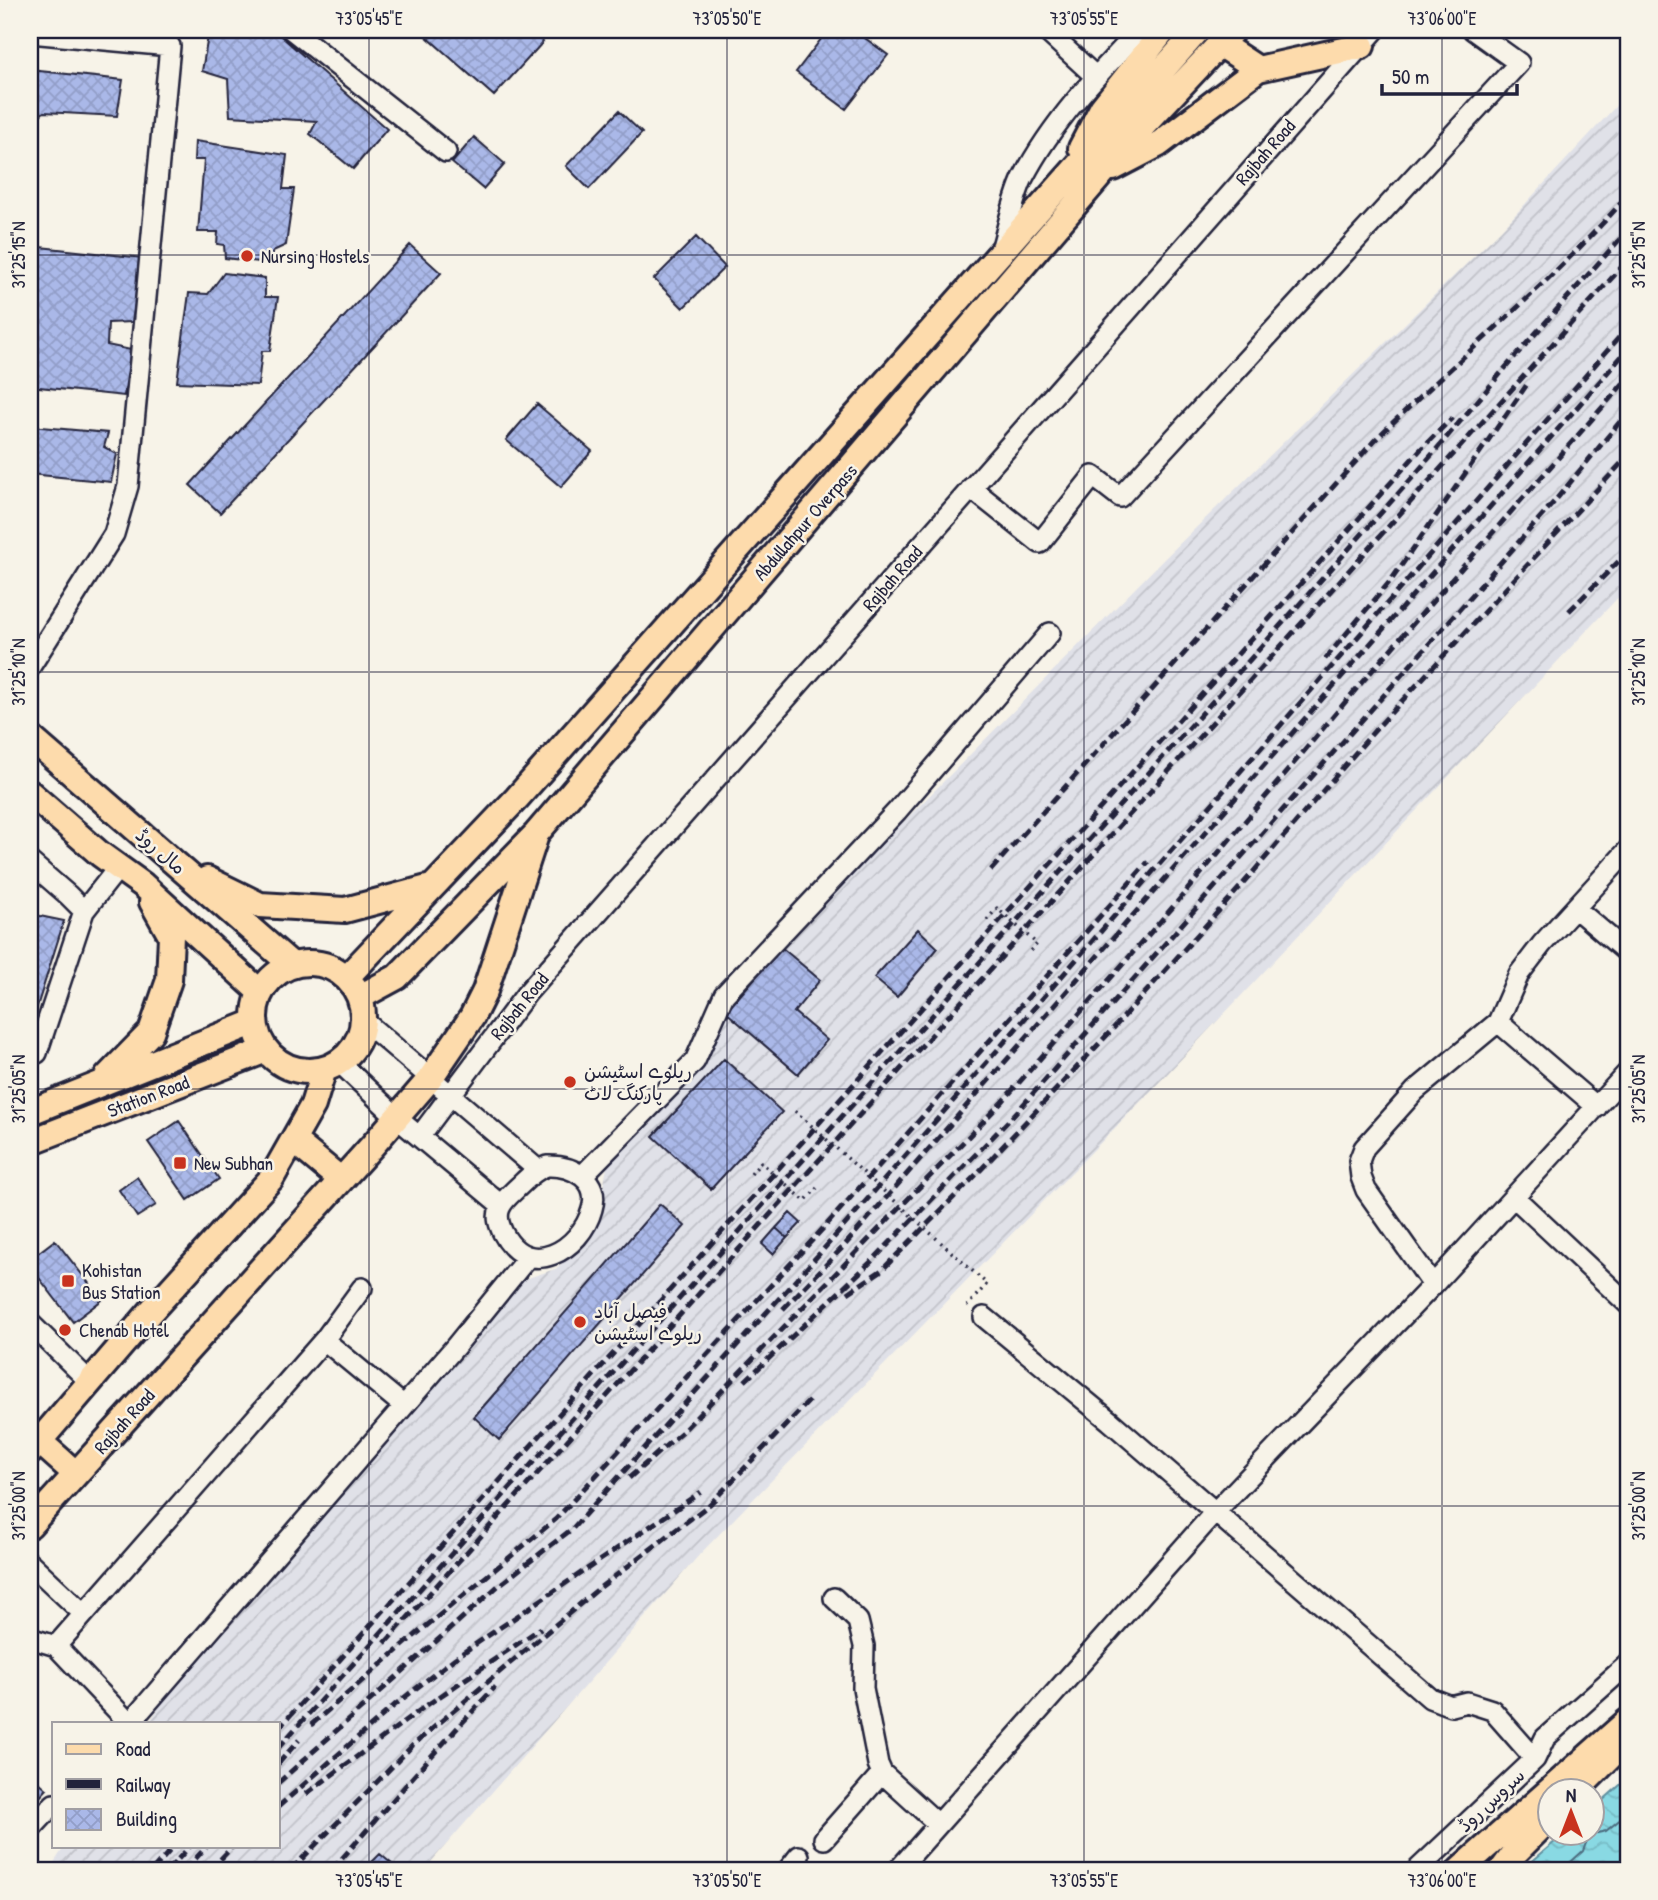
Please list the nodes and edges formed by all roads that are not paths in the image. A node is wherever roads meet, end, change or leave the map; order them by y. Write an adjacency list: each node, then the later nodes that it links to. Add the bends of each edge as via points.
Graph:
1 (292, 30): 13 (street)
2 (1045, 30): 12 (street)
3 (1140, 30): 12 (street)
4 (1164, 30): 15 (main road, via 1102,108)
5 (1198, 30): 15 (main road, Abdullahpur Overpass)
6 (1473, 30): 17 (street, via 1519,63 1121,497 1093,476 1040,542)
7 (30, 33): 8 (street)
8 (169, 35): 19 (street, via 128,486 114,534)
9 (1227, 37): 11 (main road); 14 (main road, Abdullahpur Overpass)
10 (1368, 38): 11 (main road); 17 (street, Rajbah Road)
11 (1258, 69): 14 (main road, via 1159,144)
12 (1095, 76): 16 (street, via 1051,132 1022,180)
13 (446, 152)
14 (1103, 173): 22 (main road, Abdullahpur Overpass)
15 (1060, 186): 16 (main road, Abdullahpur Overpass)
16 (1000, 254): 28 (main road, Abdullahpur Overpass)
17 (971, 488): 43 (street, Rajbah Road, via 553,964)
18 (1050, 633): 51 (street, via 897,811 724,996 695,1061)
19 (30, 667)
20 (30, 737): 25 (main road, مال روڈ)
21 (30, 793): 26 (main road, مال روڈ)
22 (536, 834): 34 (main road, Abdullahpur Overpass, via 397,978); 41 (main road, Rajbah Road, via 485,991)
23 (1628, 850): 29 (street)
24 (30, 862): 30 (street)
25 (178, 866): 28 (main road, via 261,905 352,909); 32 (main road, مال روڈ)
26 (118, 868): 27 (main road, مال روڈ); 30 (street)
27 (143, 885): 33 (main road, مال روڈ); 42 (main road, via 171,936 169,980 150,1032)
28 (435, 885): 34 (main road, Abdullahpur Overpass)
29 (1575, 908): 31 (street); 36 (street, via 1519,974)
30 (84, 911): 38 (street)
31 (1628, 953)
32 (292, 965): 33 (main road, via 274,975); 34 (main road, via 307,962 335,968)
33 (261, 992): 35 (main road)
34 (357, 998): 39 (main road, via 360,1037 351,1051); 41 (street)
35 (255, 1022): 37 (main road); 42 (main road, Station Road)
36 (1498, 1022): 44 (street); 56 (street, via 1415,1091 1364,1148 1359,1161 1366,1190)
37 (266, 1050): 39 (main road, via 292,1068 308,1071); 49 (main road, Station Road)
38 (37, 1053)
39 (331, 1066): 46 (street); 48 (main road)
40 (1628, 1072): 44 (street)
41 (429, 1080): 43 (street); 46 (main road, Rajbah Road)
42 (99, 1086): 45 (main road, Station Road)
43 (449, 1095): 47 (street, Rajbah Road); 50 (street)
44 (1597, 1107): 53 (street)
45 (30, 1112)
46 (397, 1117): 47 (street); 52 (main road, Rajbah Road)
47 (420, 1136): 54 (street)
48 (293, 1140): 52 (main road); 62 (main road, via 271,1180)
49 (30, 1142)
50 (537, 1169): 51 (street, via 556,1166); 54 (street)
51 (583, 1175): 55 (street, via 595,1199 584,1228 561,1252)
52 (341, 1180): 65 (main road, Rajbah Road)
53 (1514, 1198): 56 (street); 58 (street)
54 (501, 1205): 55 (street, via 499,1227 508,1243)
55 (528, 1257): 63 (street)
56 (1433, 1285): 66 (street)
57 (362, 1288): 61 (street)
58 (1628, 1304)
59 (984, 1317): 66 (street)
60 (30, 1324): 62 (street)
61 (324, 1340): 63 (street); 70 (street)
62 (90, 1382): 64 (main road)
63 (404, 1406): 76 (street)
64 (34, 1446): 65 (main road)
65 (76, 1474): 67 (main road, Rajbah Road)
66 (1215, 1512): 78 (street, سروس روڈ, via 1430,1698 1451,1706 1467,1702 1492,1710); 82 (street)
67 (30, 1525)
68 (30, 1563): 70 (street)
69 (834, 1598): 79 (street, via 858,1621 864,1646 863,1688)
70 (84, 1614): 72 (street)
71 (30, 1640): 72 (street)
72 (56, 1646): 75 (street)
73 (1628, 1664): 78 (street, سروس روڈ, via 1545,1738)
74 (1628, 1721): 88 (main road)
75 (129, 1722)
76 (131, 1722)
77 (1628, 1738): 80 (main road)
78 (1535, 1759): 87 (street, سروس روڈ)
79 (882, 1773): 82 (street); 85 (street)
80 (1588, 1778)
81 (52, 1806): 83 (street)
82 (938, 1824): 86 (street)
83 (30, 1830)
84 (1536, 1831): 89 (main road)
85 (824, 1839)
86 (898, 1870)
87 (1417, 1870)
88 (1460, 1870)
89 (1502, 1870)

